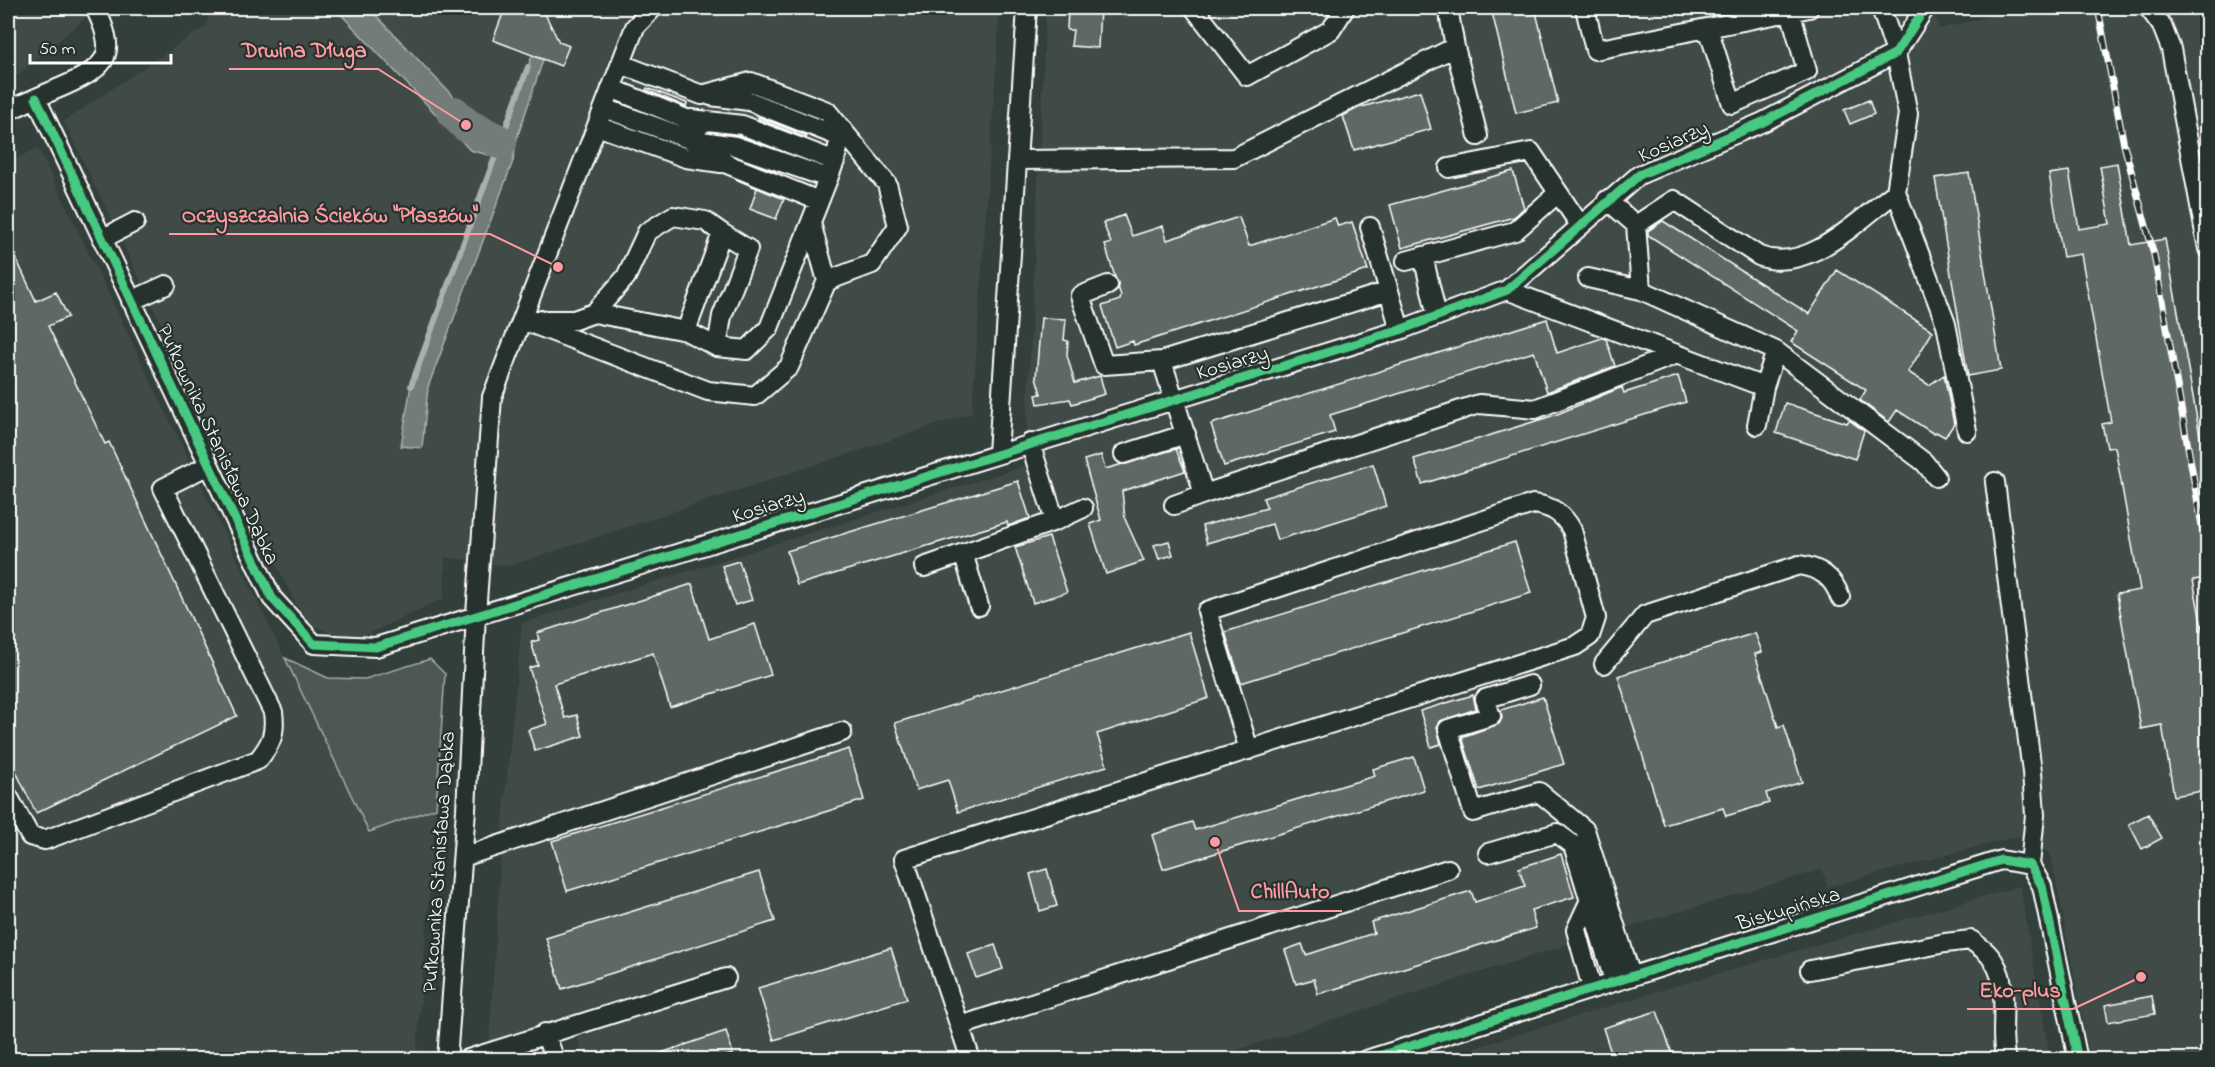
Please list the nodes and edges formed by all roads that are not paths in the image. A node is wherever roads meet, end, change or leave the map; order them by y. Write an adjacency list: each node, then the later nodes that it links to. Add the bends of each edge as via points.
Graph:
1 (95, 8): 19 (street, via 107,39 104,61 86,76)
2 (653, 8): 16 (street, via 635,27)
3 (1027, 8): 32 (street)
4 (1194, 8): 5 (street, via 1247,76 1331,30)
5 (1345, 8)
6 (1448, 8): 14 (street)
7 (1585, 8): 13 (street, via 1595,50)
8 (1809, 8): 12 (street)
9 (1881, 8): 15 (street)
10 (1925, 8): 15 (street, Kosiarzy)
11 (2149, 8): 48 (street, via 2171,49)
12 (1790, 11): 13 (street); 13 (street, via 1807,71 1732,104)
13 (1708, 28)
14 (1455, 47): 28 (street); 32 (street, via 1234,158)
15 (1896, 52): 37 (street, via 1908,114); 39 (street, Kosiarzy, via 1763,122 1639,175)
16 (621, 64): 17 (street); 18 (street)
17 (611, 88): 21 (street); 25 (street)
18 (702, 95): 20 (street); 22 (street); 24 (street, via 752,82)
19 (36, 98): 23 (street); 47 (street, Pułkownika Stanisława Dąbka)
20 (749, 101): 22 (street); 29 (street)
21 (604, 108): 27 (street); 30 (street)
22 (722, 110): 25 (street); 26 (street)
23 (8, 111)
24 (827, 111): 29 (street); 52 (street, via 887,184 898,226 872,264)
25 (691, 119): 26 (street); 31 (street)
26 (742, 125): 33 (street)
27 (597, 126): 34 (street, via 686,158); 61 (street)
28 (1478, 136)
29 (840, 137): 33 (street)
30 (689, 139): 31 (street); 34 (street)
31 (735, 146): 36 (street)
32 (1017, 160): 74 (street)
33 (835, 161): 36 (street)
34 (727, 164): 40 (street)
35 (1449, 168): 38 (street, via 1531,152)
36 (828, 178): 40 (street)
37 (1896, 192): 44 (street, via 1818,250 1788,261 1759,256 1674,200); 71 (street, via 1946,324)
38 (1558, 193): 43 (street); 49 (street, via 1515,231)
39 (1607, 200): 43 (street, Kosiarzy); 44 (street)
40 (819, 201): 42 (street)
41 (135, 222): 47 (street)
42 (811, 223): 52 (street); 64 (street, via 769,328 747,350)
43 (1580, 225): 55 (street, Kosiarzy)
44 (1636, 225): 56 (street)
45 (1370, 227): 57 (street)
46 (722, 233): 59 (street, via 705,221 673,216 648,232 626,277); 63 (street); 64 (street, via 748,249 722,316)
47 (102, 239): 58 (street, Pułkownika Stanisława Dąbka)
48 (2208, 249)
49 (1423, 256): 50 (street); 60 (street)
50 (1406, 261)
51 (1588, 278): 56 (street)
52 (827, 281): 61 (street, via 789,367 755,396 708,391)
53 (166, 285): 58 (street)
54 (1108, 285): 67 (street, via 1080,296 1104,365)
55 (1507, 290): 60 (street, Kosiarzy); 66 (street)
56 (1641, 290): 65 (street)
57 (1389, 291): 62 (street); 67 (street)
58 (131, 301): 76 (street, Pułkownika Stanisława Dąbka)
59 (594, 313): 61 (street, via 574,320); 63 (street)
60 (1437, 316): 62 (street, Kosiarzy)
61 (522, 320): 87 (street, via 492,397)
62 (1400, 330): 69 (street, Kosiarzy)
63 (686, 331): 64 (street)
64 (717, 347)
65 (1776, 351): 68 (street); 77 (street, via 1924,462)
66 (1677, 354): 68 (street); 79 (street, via 1534,409 1479,404)
67 (1162, 361): 69 (street)
68 (1764, 387): 70 (street)
69 (1175, 399): 72 (street); 73 (street, Kosiarzy)
70 (1757, 425)
71 (1967, 431)
72 (1186, 434): 75 (street); 79 (street)
73 (1030, 443): 74 (street, Kosiarzy); 82 (street)
74 (998, 453): 87 (street, Kosiarzy)
75 (1124, 454)
76 (209, 465): 87 (street, Pułkownika Stanisława Dąbka, via 272,598 314,644 376,647); 92 (street, via 163,488 273,712 272,744 258,760 45,840 30,836)
77 (1935, 477)
78 (1995, 482): 95 (street, via 2032,772 2035,815)
79 (1204, 494): 80 (street)
80 (1174, 505)
81 (1083, 508): 82 (street)
82 (1054, 521): 83 (street)
83 (963, 553): 84 (street); 86 (street)
84 (924, 567)
85 (1840, 597): 88 (street, via 1826,574 1799,565 1645,615)
86 (980, 606)
87 (476, 614): 94 (street, Pułkownika Stanisława Dąbka)
88 (1604, 664)
89 (1530, 685): 100 (street, via 1485,699 1491,716 1449,729 1473,812 1539,792 1585,830)
90 (842, 732): 94 (street)
91 (1249, 750): 91 (street, via 1584,642 1595,628 1596,618 1566,519 1545,506 1533,504 1207,611); 102 (street, via 904,859)
92 (8, 796)
93 (1488, 854): 97 (street, via 1557,833 1573,845)
94 (463, 857): 104 (street, Pułkownika Stanisława Dąbka)
95 (2030, 865): 100 (street, Biskupińska, via 2001,860); 110 (street, via 2042,886)
96 (1448, 869): 102 (street)
97 (1590, 900): 100 (street); 101 (street, via 1576,930)
98 (1810, 970): 109 (street, via 1971,940 1990,956 2003,987 2001,1027)
99 (726, 978): 103 (street)
100 (1623, 979): 101 (street, Biskupińska)
101 (1592, 988): 108 (street, Biskupińska)
102 (960, 1026): 107 (street)
103 (546, 1033): 105 (street); 106 (street)
104 (447, 1059)
105 (465, 1059)
106 (555, 1059)
107 (971, 1059)
108 (1366, 1059)
109 (2006, 1059)
110 (2078, 1059)

